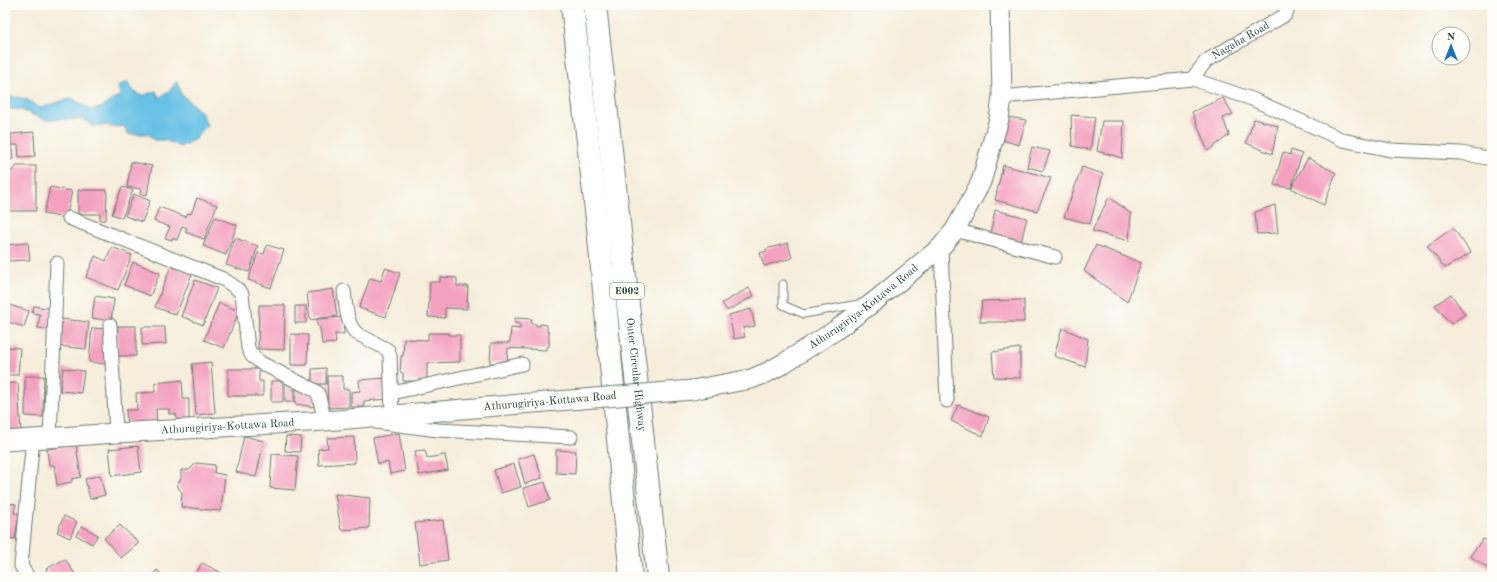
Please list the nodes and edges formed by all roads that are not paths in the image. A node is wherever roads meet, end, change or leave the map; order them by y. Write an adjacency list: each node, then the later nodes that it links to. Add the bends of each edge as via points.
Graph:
1 (572, 5): 28 (highway, E002, via 598,227)
2 (595, 5): 29 (highway, Outer Circular Highway / E002)
3 (1000, 5): 6 (main road, Athurugiriya-Kottawa Road)
4 (1290, 5): 5 (street, Nagaha Road, via 1285,15 1206,61)
5 (1192, 78): 6 (street); 7 (street, via 1252,99 1343,140 1390,150 1461,153)
6 (1002, 97): 9 (main road, Athurugiriya-Kottawa Road, via 999,119 981,182)
7 (1492, 159)
8 (69, 218): 22 (street, via 223,279 235,287 242,294 248,348 252,356 318,393)
9 (955, 230): 10 (main road, Athurugiriya-Kottawa Road); 11 (street)
10 (941, 247): 15 (main road, Athurugiriya-Kottawa Road); 19 (street)
11 (1055, 257)
12 (57, 263): 25 (street)
13 (783, 284): 15 (lane, via 783,305 804,314)
14 (344, 291): 18 (street, via 348,320 352,329 388,350)
15 (875, 301): 20 (main road, Athurugiriya-Kottawa Road, bridge, via 836,330 768,372 750,379 692,390)
16 (110, 325): 23 (street)
17 (522, 364): 18 (street)
18 (392, 393): 20 (street)
19 (947, 401)
20 (392, 415): 21 (main road, Athurugiriya-Kottawa Road)
21 (351, 419): 22 (main road, Athurugiriya-Kottawa Road); 24 (street, via 438,430)
22 (325, 421): 23 (main road, Athurugiriya-Kottawa Road)
23 (116, 432): 25 (main road, Athurugiriya-Kottawa Road)
24 (571, 437)
25 (41, 438): 26 (main road, Athurugiriya-Kottawa Road); 27 (street, via 21,566)
26 (5, 441)
27 (28, 577)
28 (631, 577)
29 (658, 577)

